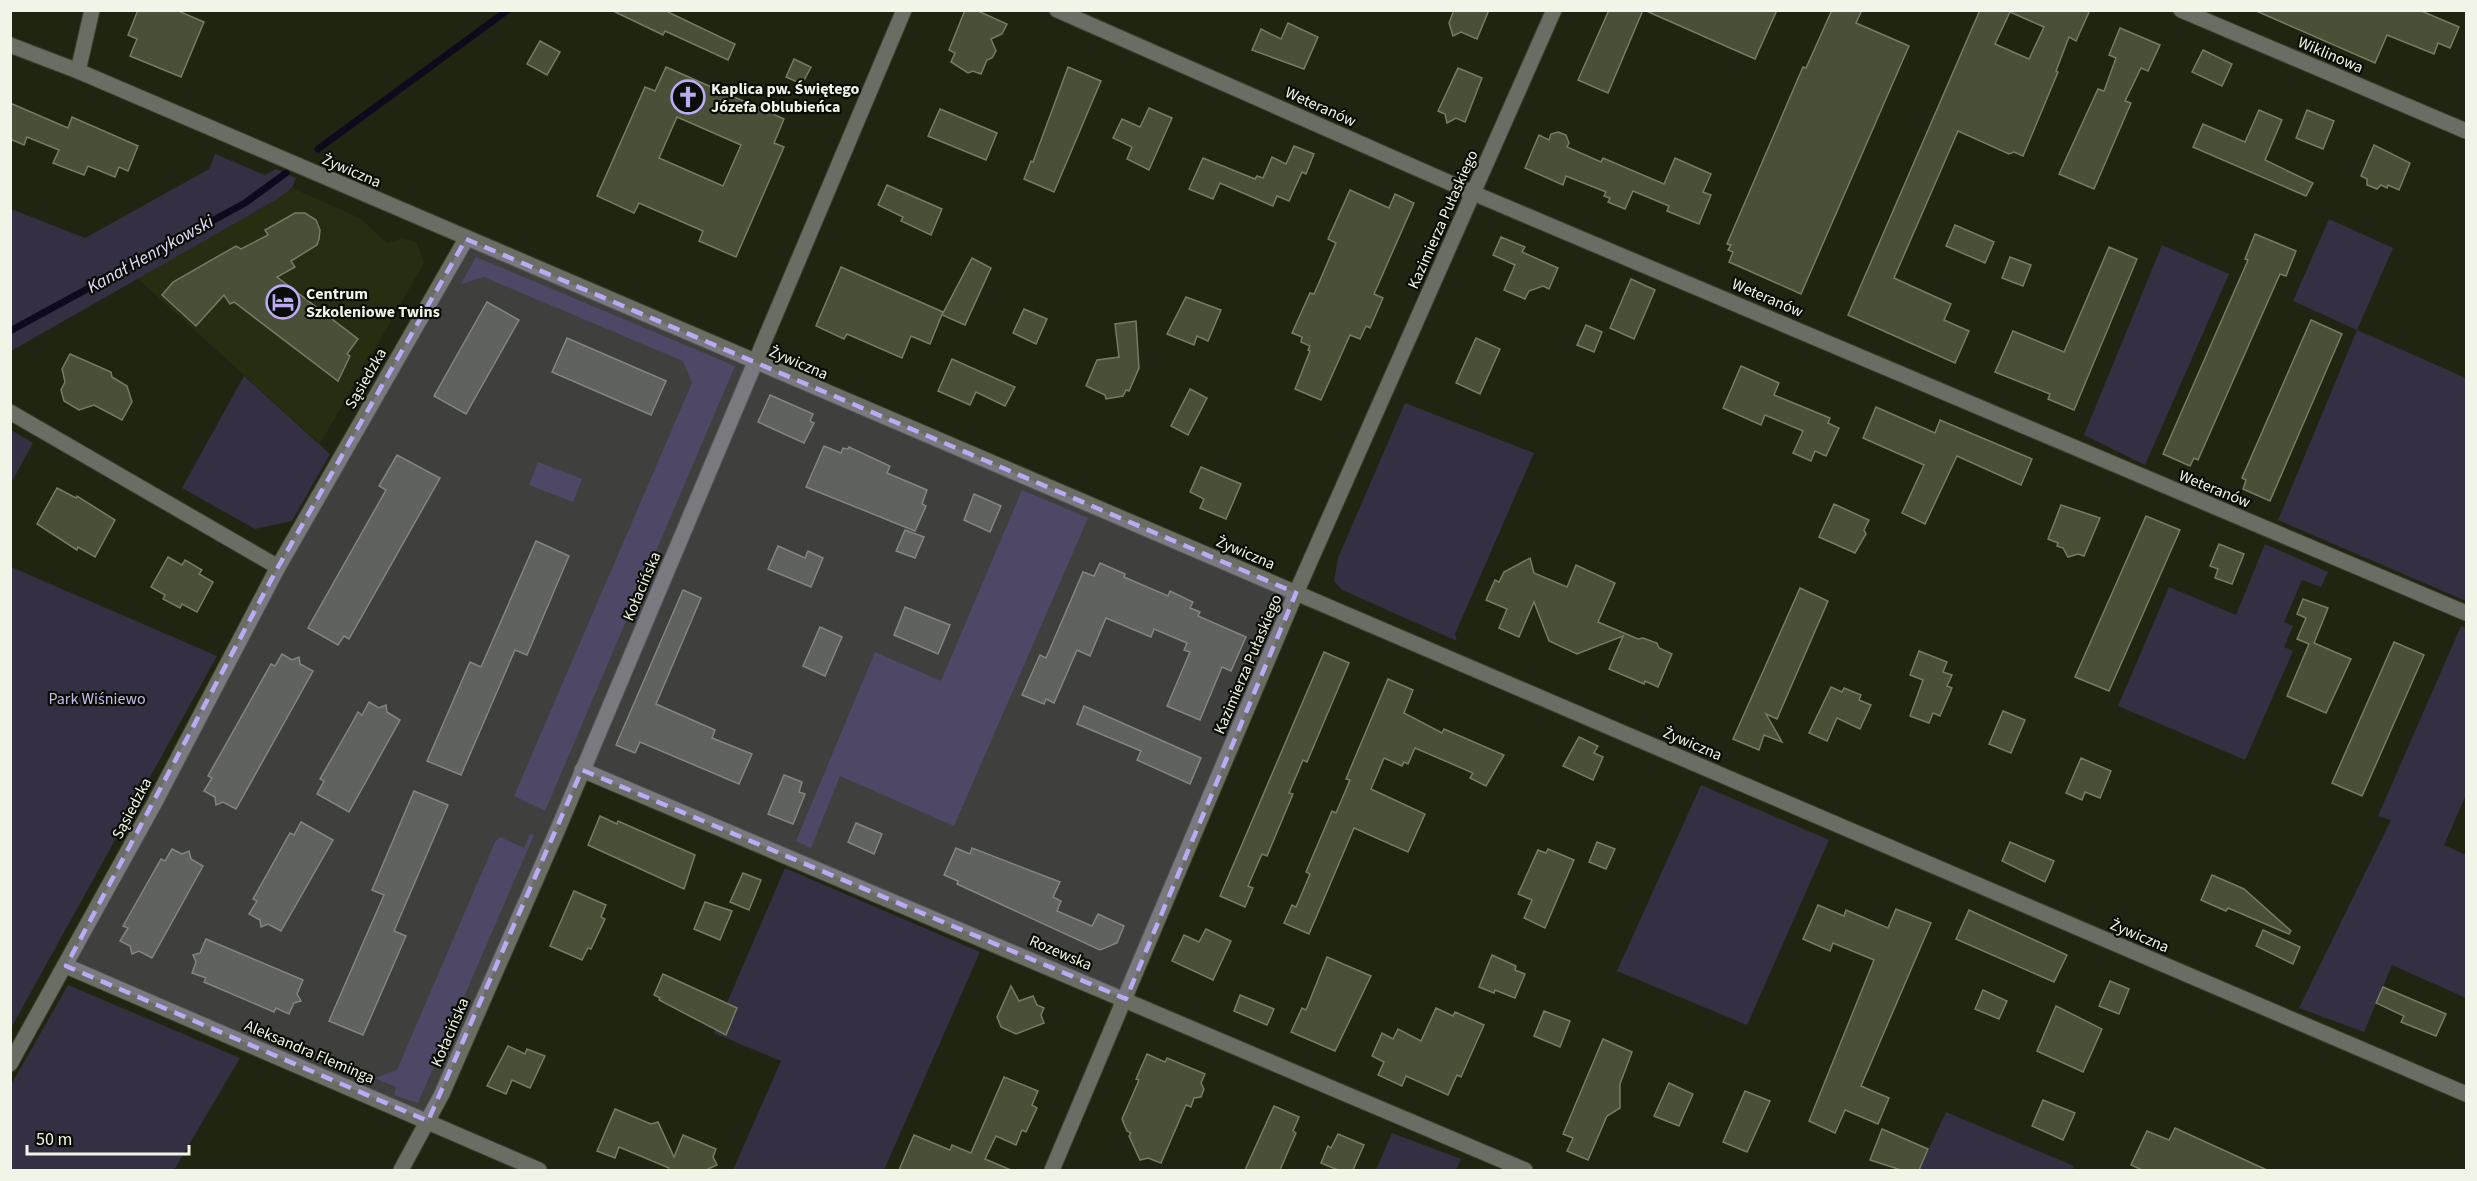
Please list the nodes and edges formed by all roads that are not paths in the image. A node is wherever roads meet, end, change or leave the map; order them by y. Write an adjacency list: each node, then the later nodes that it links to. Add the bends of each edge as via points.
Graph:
1 (92, 10): 7 (street)
2 (904, 10): 11 (street, Kołacińska)
3 (1057, 10): 9 (street, Weteranów)
4 (1554, 10): 9 (street, Kazimierza Pułaskiego)
5 (2181, 10): 8 (street, Wiklinowa)
6 (10, 45): 7 (street, Żywiczna)
7 (78, 71): 10 (street, Żywiczna)
8 (2466, 132)
9 (1473, 193): 14 (street, Kazimierza Pułaskiego); 15 (street, Weteranów)
10 (466, 239): 11 (street, Żywiczna); 13 (street, Sąsiedzka)
11 (756, 363): 14 (street, Żywiczna); 16 (street, Kołacińska)
12 (10, 412): 13 (street)
13 (278, 567): 17 (street, Sąsiedzka)
14 (1296, 593): 18 (street, Kazimierza Pułaskiego); 20 (street, Żywiczna)
15 (2466, 613)
16 (582, 770): 18 (street, Rozewska); 21 (street, Kołacińska)
17 (66, 966): 19 (street, Sąsiedzka); 21 (street, Aleksandra Fleminga)
18 (1126, 999): 24 (street, Kazimierza Pułaskiego); 25 (street, Rozewska)
19 (10, 1064)
20 (2466, 1094)
21 (428, 1121): 22 (street, Kołacińska); 23 (street, Aleksandra Fleminga)
22 (401, 1170)
23 (539, 1170)
24 (1052, 1170)
25 (1525, 1170)

